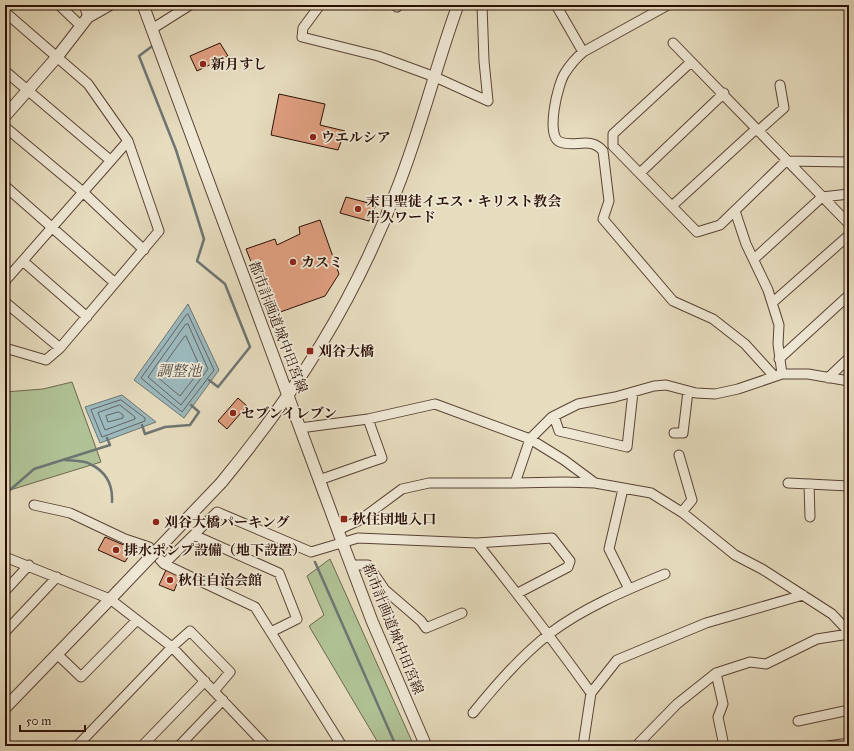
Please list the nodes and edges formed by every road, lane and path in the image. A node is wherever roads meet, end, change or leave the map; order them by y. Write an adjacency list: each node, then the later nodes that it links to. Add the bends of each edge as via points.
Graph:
1 (59, 5): 13 (street)
2 (84, 5): 13 (street)
3 (109, 5): 13 (street)
4 (143, 5): 14 (street, 都市計画道城中田宮線)
5 (190, 5): 14 (street)
6 (320, 5): 20 (street, via 303,28 302,37 378,56)
7 (458, 5): 20 (street)
8 (482, 5): 20 (street, via 488,101)
9 (556, 5): 16 (street)
10 (668, 5): 11 (street)
11 (658, 7): 16 (street)
12 (5, 12): 17 (street)
13 (85, 21): 17 (street)
14 (152, 30): 59 (street, 都市計画道城中田宮線)
15 (673, 42): 18 (street)
16 (582, 52): 54 (street, via 564,74 553,113 552,130 559,142 591,142 603,151 609,201 603,219 673,301 713,319)
17 (57, 57): 22 (street); 27 (street, via 88,84)
18 (691, 62): 23 (street); 31 (street, via 613,134 613,146)
19 (5, 71): 22 (street)
20 (435, 77): 59 (street, via 400,182 355,286)
21 (780, 85): 26 (street, via 784,108)
22 (28, 91): 24 (street); 28 (street)
23 (724, 93): 26 (street); 31 (street)
24 (5, 116)
25 (5, 127): 33 (street)
26 (757, 130): 29 (street); 36 (street)
27 (128, 141): 28 (street); 41 (street, via 159,231)
28 (110, 160): 33 (street)
29 (786, 161): 30 (street); 35 (street); 37 (street)
30 (849, 162)
31 (640, 173): 36 (street)
32 (5, 186): 39 (street)
33 (83, 192): 39 (street); 41 (street)
34 (849, 194): 35 (street)
35 (822, 197): 38 (street); 42 (street)
36 (672, 206): 37 (street, via 697,232 720,225)
37 (735, 211): 42 (street)
38 (849, 224)
39 (52, 228): 43 (street); 45 (street)
40 (849, 235): 48 (street)
41 (144, 250): 45 (street)
42 (754, 259): 48 (street)
43 (24, 262): 44 (street); 49 (street)
44 (5, 281)
45 (115, 284): 49 (street)
46 (849, 295): 53 (street)
47 (5, 302): 51 (street)
48 (772, 303): 53 (street, via 779,325)
49 (87, 317): 51 (street)
50 (5, 348): 51 (street, via 46,360)
51 (60, 348)
52 (849, 358): 55 (street)
53 (779, 359): 54 (street)
54 (778, 375): 55 (street, via 808,374); 57 (street, via 715,394)
55 (828, 378): 56 (street)
56 (849, 381)
57 (688, 391): 58 (street, via 666,385); 63 (street, via 683,433)
58 (633, 392): 60 (street, via 578,404); 60 (street, via 627,447 559,431)
59 (289, 396): 62 (street, 都市計画道城中田宮線); 89 (street, bridge, via 221,483)
60 (554, 416): 64 (street)
61 (368, 418): 62 (street); 64 (street, via 435,404); 66 (street, via 382,458)
62 (300, 428): 66 (street, 都市計画道城中田宮線)
63 (674, 433)
64 (530, 439): 67 (street); 68 (street)
65 (679, 455): 74 (street, via 692,500)
66 (319, 480): 76 (street, 都市計画道城中田宮線)
67 (515, 483): 68 (street); 76 (street, via 429,483 402,489 360,520)
68 (595, 483): 72 (street)
69 (788, 484): 70 (street)
70 (809, 484): 71 (street); 75 (street)
71 (849, 486)
72 (623, 489): 74 (street, via 651,493); 86 (street, via 609,549)
73 (34, 505): 81 (street, via 70,513 124,539 149,546)
74 (682, 512): 90 (street, via 735,555)
75 (810, 517)
76 (338, 530): 79 (street, 都市計画道城中田宮線)
77 (194, 535): 79 (street, via 217,512 311,552); 81 (street); 94 (street, via 279,573 297,619)
78 (477, 543): 79 (street, via 358,538); 88 (street); 88 (street, via 552,538 570,561 568,567)
79 (343, 544): 83 (street, 都市計画道城中田宮線)
80 (5, 557): 82 (street)
81 (164, 564): 94 (street, via 255,607)
82 (29, 565): 85 (street); 87 (street)
83 (351, 565): 91 (street, via 368,565 385,590 426,628); 114 (street, 都市計画道城中田宮線, via 372,621)
84 (665, 574): 86 (street)
85 (57, 577): 89 (street); 93 (street)
86 (629, 589): 96 (street, via 583,612)
87 (5, 591)
88 (518, 593): 96 (street)
89 (114, 595): 92 (street); 98 (street)
90 (802, 595): 95 (street, via 832,614); 102 (street, via 706,623 617,660)
91 (462, 613)
92 (137, 620): 97 (street); 98 (street, via 81,677)
93 (5, 632)
94 (271, 632): 113 (street)
95 (849, 633): 99 (street, via 817,639 766,664 750,662)
96 (549, 634): 102 (street); 106 (street, via 506,674)
97 (172, 647): 100 (street); 101 (street, via 190,631 230,672); 109 (street)
98 (57, 654): 104 (street)
99 (716, 673): 116 (street, via 677,704); 117 (street, via 723,704 718,717)
100 (205, 681): 101 (street); 110 (street)
101 (214, 691): 103 (street)
102 (591, 693): 115 (street)
103 (223, 700): 111 (street); 112 (street)
104 (5, 708)
105 (849, 710): 107 (street)
106 (473, 713)
107 (798, 721)
108 (849, 743): 118 (street)
109 (77, 746)
110 (142, 746)
111 (179, 746)
112 (266, 746)
113 (342, 746)
114 (426, 746)
115 (583, 746)
116 (636, 746)
117 (724, 746)
118 (828, 746)

